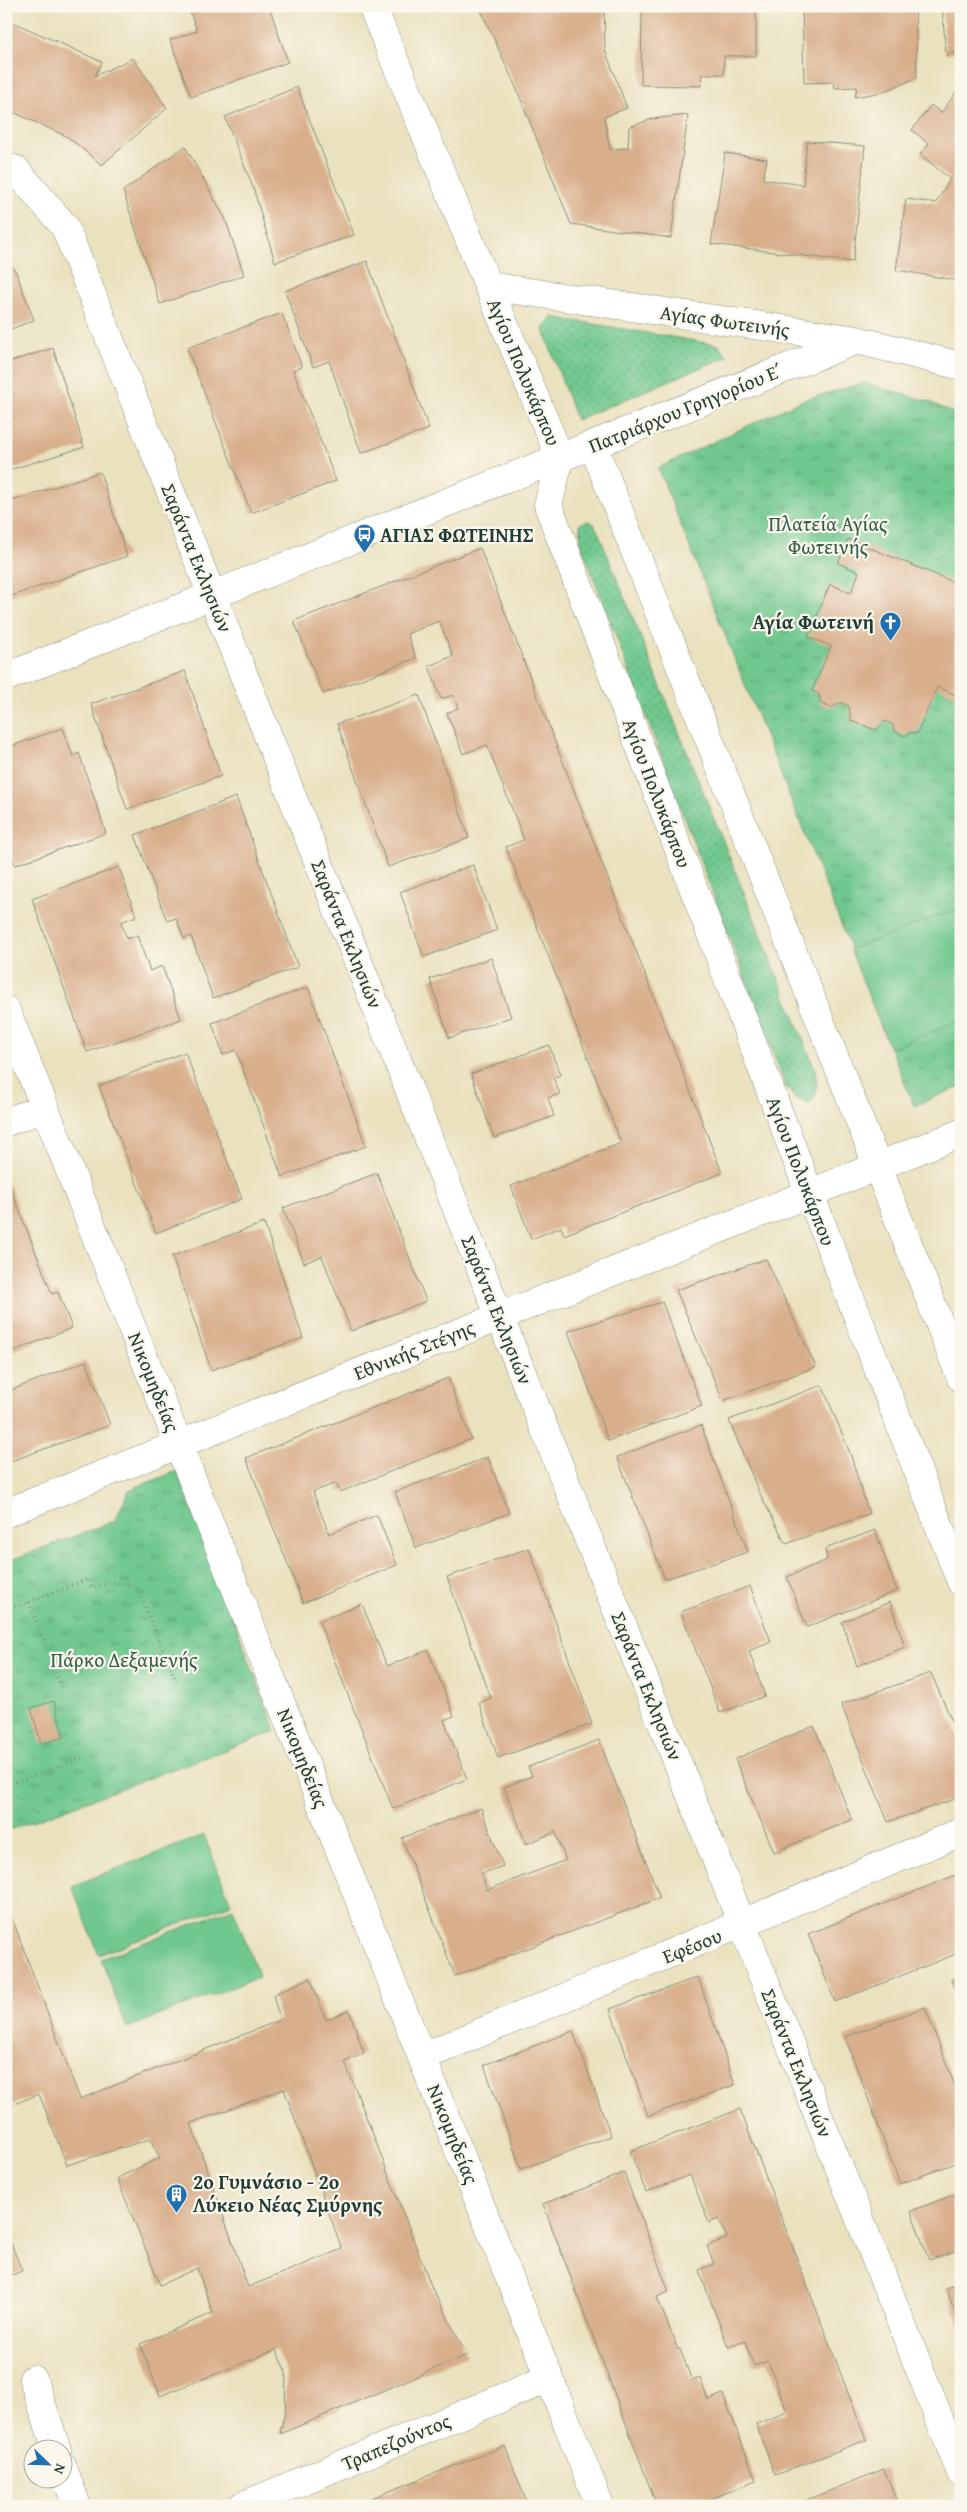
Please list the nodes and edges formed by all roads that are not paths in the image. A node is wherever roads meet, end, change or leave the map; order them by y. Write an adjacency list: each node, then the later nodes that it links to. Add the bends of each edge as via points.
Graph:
1 (372, 6): 3 (street, Αγίου Πολυκάρπου)
2 (6, 167): 8 (street, Σαράντα Εκλησιών, via 16,170 65,227)
3 (488, 286): 4 (street, Αγίας Φωτεινής); 7 (street, Αγίου Πολυκάρπου)
4 (857, 340): 5 (street, Αγίας Φωτεινής); 6 (street, Πατριάρχου Γρηγορίου Ε΄)
5 (961, 366)
6 (593, 445): 7 (street, Πατριάρχου Γρηγορίου Ε΄); 14 (street, Αγίου Πολυκάρπου)
7 (560, 458): 8 (street, Πατριάρχου Γρηγορίου Ε΄); 15 (street, Αγίου Πολυκάρπου, via 548,505)
8 (212, 596): 9 (street, Πατριάρχου Γρηγορίου Ε΄); 16 (street, Σαράντα Εκλησιών)
9 (6, 677)
10 (6, 1010): 11 (street, Νικομηδείας)
11 (45, 1108): 12 (street); 18 (street, Νικομηδείας)
12 (6, 1122)
13 (961, 1133): 14 (street, Εθνικής Στέγης)
14 (878, 1165): 15 (street, Εθνικής Στέγης); 17 (street, Αγίου Πολυκάρπου)
15 (809, 1192): 16 (street, Εθνικής Στέγης); 20 (street, Αγίου Πολυκάρπου)
16 (500, 1316): 18 (street, Εθνικής Στέγης); 22 (street, Σαράντα Εκλησιών)
17 (961, 1378)
18 (179, 1444): 19 (street, Εθνικής Στέγης); 23 (street, Νικομηδείας)
19 (6, 1513)
20 (961, 1582)
21 (961, 1832): 22 (street, Εφέσου)
22 (742, 1925): 23 (street, Εφέσου); 27 (street, Σαράντα Εκλησιών)
23 (422, 2057): 24 (street, Νικομηδείας)
24 (550, 2378): 30 (street, Τραπεζούντος); 31 (street, Νικομηδείας)
25 (33, 2379): 26 (street)
26 (54, 2440)
27 (961, 2473)
28 (71, 2490): 29 (street)
29 (77, 2506)
30 (242, 2506)
31 (600, 2506)

